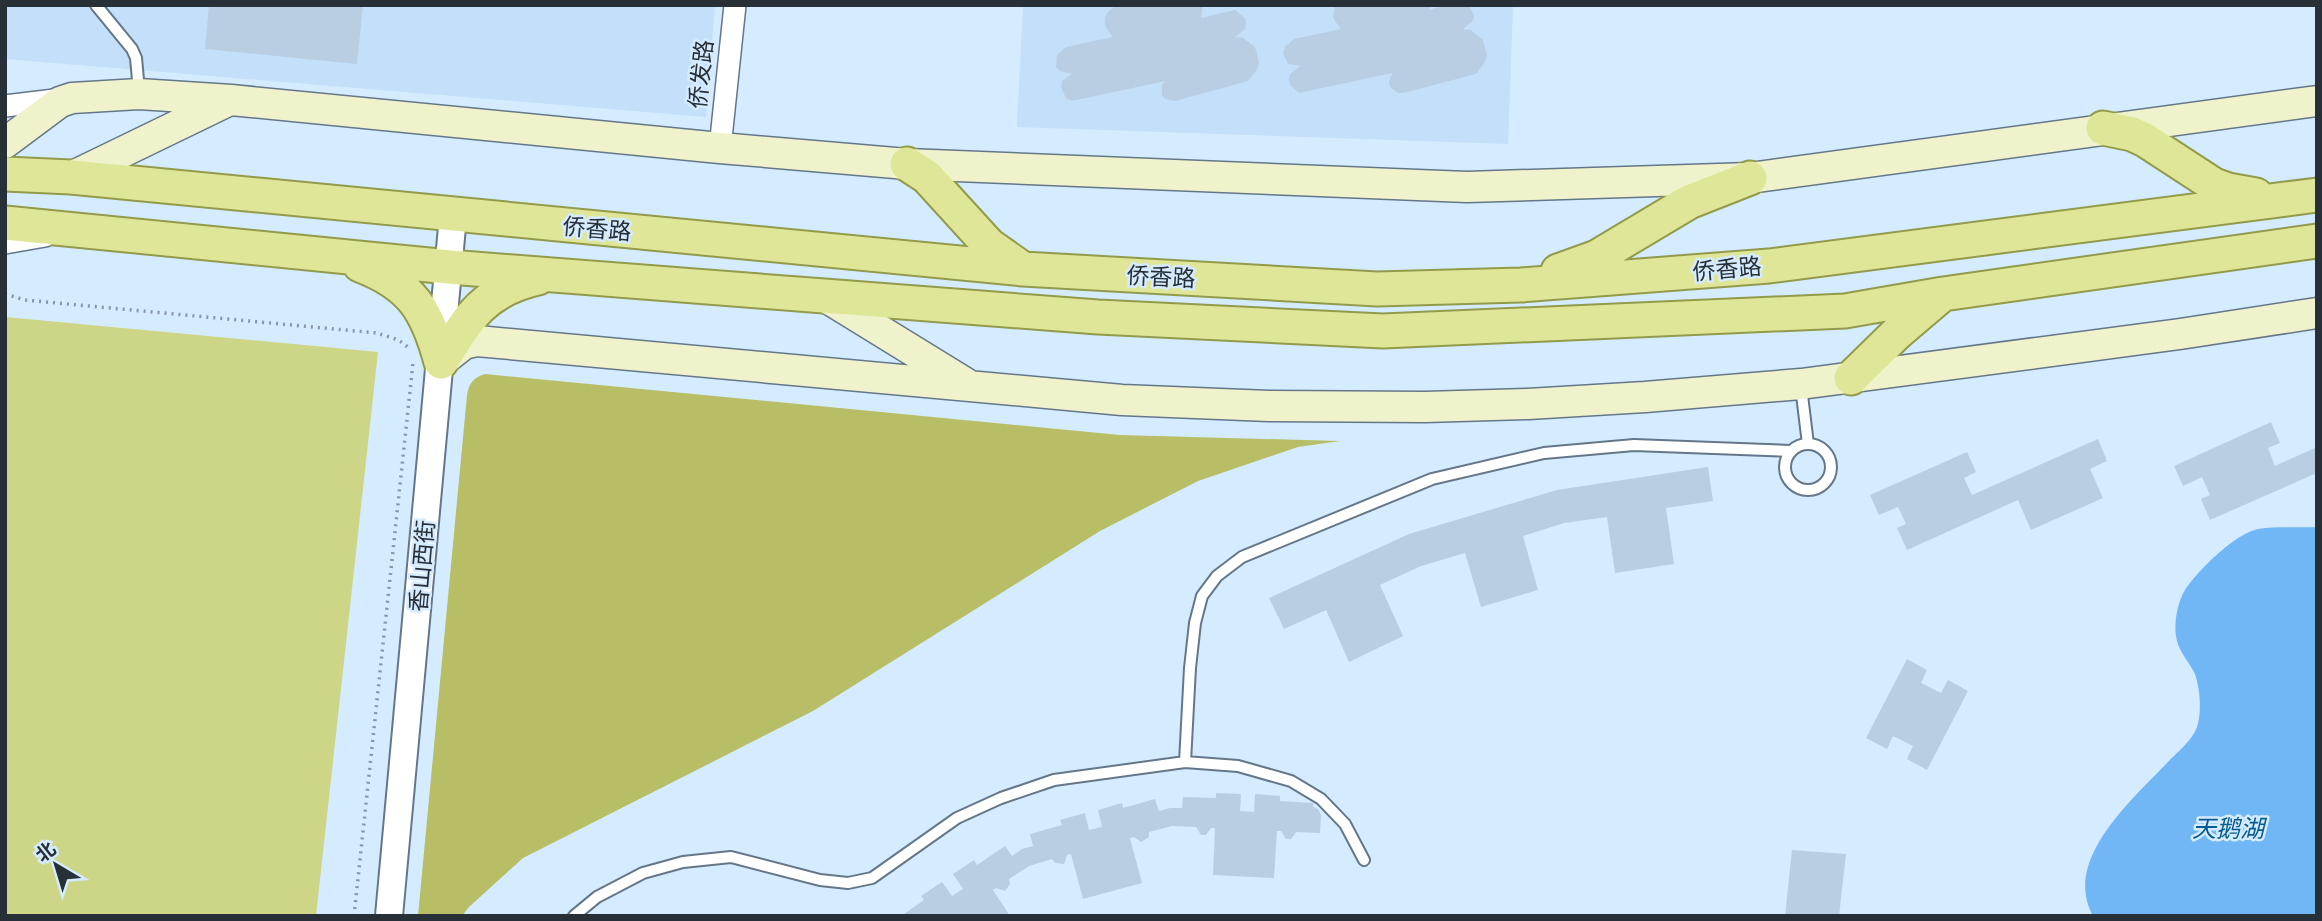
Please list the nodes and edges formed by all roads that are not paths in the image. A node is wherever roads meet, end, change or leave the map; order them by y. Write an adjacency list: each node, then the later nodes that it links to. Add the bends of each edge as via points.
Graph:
1 (85, 5): 3 (lane)
2 (735, 5): 11 (street, 侨发路)
3 (97, 6): 4 (lane, via 132,49)
4 (139, 94): 5 (main road); 6 (main road)
5 (72, 97): 8 (street); 10 (main road, via 51,107)
6 (231, 100): 11 (main road); 14 (main road)
7 (2317, 101): 9 (main road)
8 (5, 106)
9 (2103, 128): 15 (main road); 16 (main road, via 2145,140 2214,185 2243,194)
10 (5, 144)
11 (720, 148): 12 (main road)
12 (906, 164): 15 (main road, via 1467,187); 25 (main road, via 927,177 989,245)
13 (5, 174): 14 (main road, 侨香路)
14 (71, 177): 17 (main road, 侨香路)
15 (1750, 178): 28 (main road, via 1689,202 1597,257)
16 (2302, 197): 28 (main road, 侨香路, via 1769,266)
17 (453, 216): 20 (main road, 侨香路); 24 (street, 香山西街)
18 (5, 223): 19 (main road, 侨香路)
19 (79, 230): 22 (street); 23 (main road, 侨香路)
20 (662, 235): 25 (main road, 侨香路); 27 (main road)
21 (2317, 241): 29 (main road, 侨香路)
22 (5, 243)
23 (335, 256): 24 (main road, 侨香路); 32 (main road, via 380,274 416,302 426,316)
24 (449, 267): 26 (main road, 侨香路); 32 (street, 香山西街)
25 (1023, 269): 28 (main road, 侨香路, via 1377,289)
26 (553, 275): 27 (main road, 侨香路); 32 (main road, via 519,282 488,299 470,317)
27 (658, 283): 30 (main road, 侨香路)
28 (1521, 285)
29 (1943, 294): 30 (main road, 侨香路, via 1845,310 1383,331 1098,317); 33 (main road)
30 (824, 296): 35 (main road)
31 (2317, 313): 33 (main road)
32 (441, 362): 35 (main road, via 464,344 478,341); 40 (street, 香山西街)
33 (1852, 378): 34 (main road)
34 (1801, 384): 35 (main road, via 1541,404 1425,407 1122,400); 36 (lane)
35 (973, 388)
36 (1808, 444): 37 (lane); 37 (lane, via 1821,447 1830,458 1830,474 1818,488 1801,489 1788,479 1785,464)
37 (1791, 451): 38 (lane, via 1634,445 1544,453 1432,478 1242,557 1217,576 1202,596 1195,623)
38 (1185, 762): 39 (lane, via 1238,766 1291,781 1321,799 1345,824); 41 (lane, via 1054,780 1001,798 957,818 872,878 848,883 820,880 731,857 683,862 643,873 597,897)
39 (1364, 860)
40 (389, 916)
41 (574, 916)

